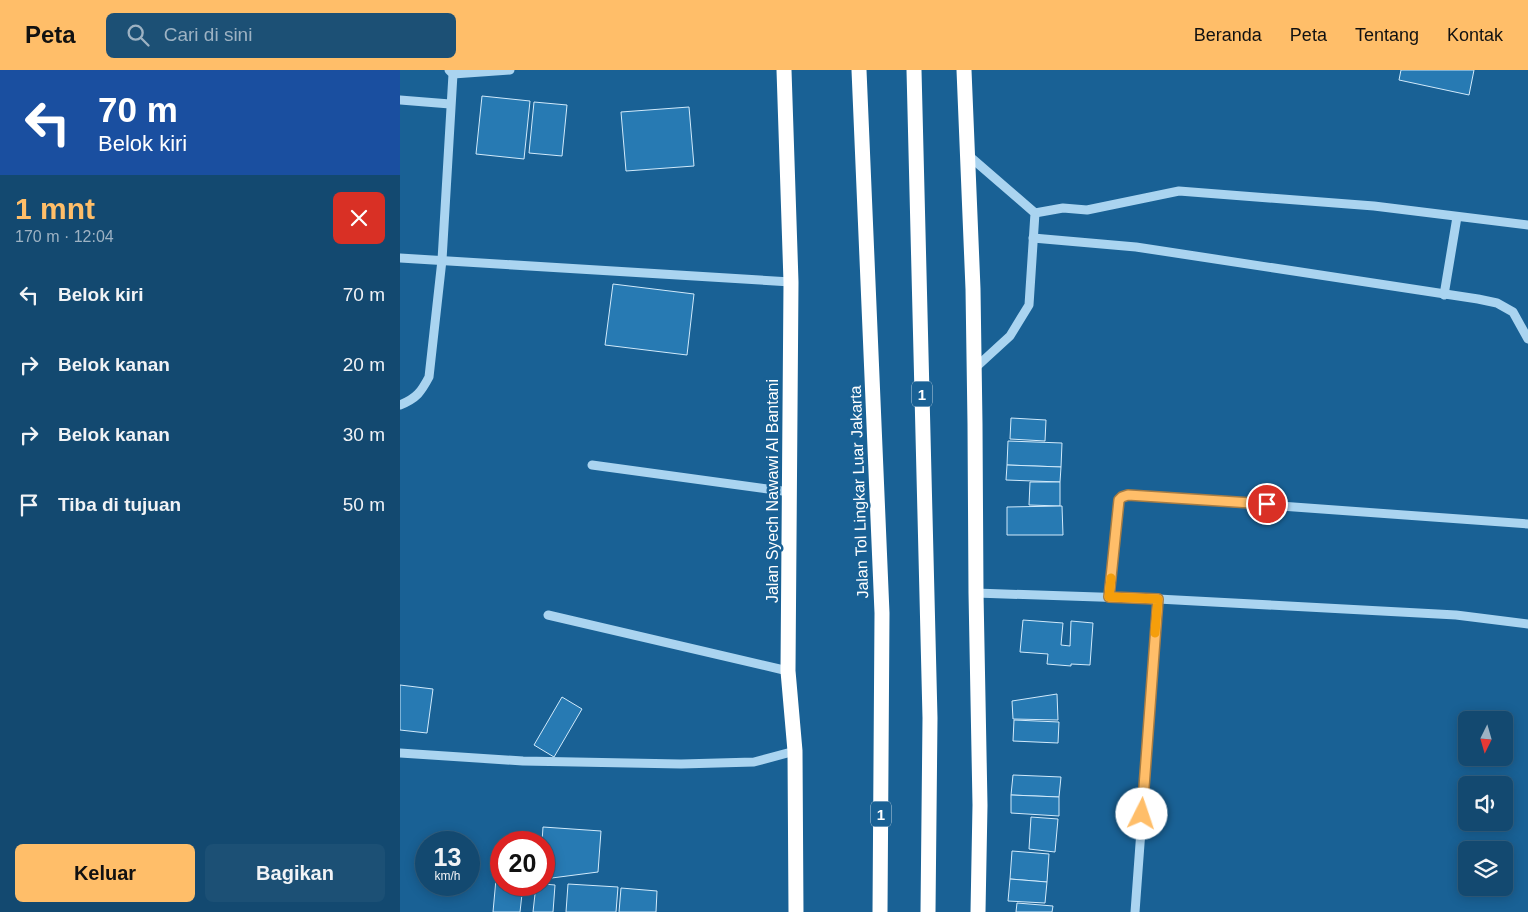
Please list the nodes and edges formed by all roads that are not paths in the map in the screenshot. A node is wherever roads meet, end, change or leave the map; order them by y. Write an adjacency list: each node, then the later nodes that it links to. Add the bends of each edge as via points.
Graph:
1 (510, 70): 6 (lane)
2 (784, 70): 16 (highway, Jalan Syech Nawawi Al Bantani)
3 (859, 70): 33 (highway, Jalan Tol Lingkar Luar Jakarta / 1, via 882,613)
4 (914, 70): 34 (highway, 1, via 930,718)
5 (964, 70): 9 (highway)
6 (451, 72): 8 (lane)
7 (400, 100): 8 (lane)
8 (450, 104): 15 (lane)
9 (968, 155): 10 (lane); 19 (highway)
10 (1035, 213): 11 (lane, via 1063,208 1087,210 1178,191 1374,206); 13 (lane)
11 (1458, 217): 12 (lane); 17 (lane)
12 (1528, 225)
13 (1033, 238): 17 (lane, via 1136,247); 19 (lane, via 1029,305 1010,336)
14 (400, 258): 15 (lane)
15 (442, 260): 16 (lane); 20 (lane, via 429,376 421,392)
16 (791, 282): 22 (highway, Jalan Syech Nawawi Al Bantani)
17 (1444, 295): 18 (lane, via 1478,299 1513,312)
18 (1528, 339)
19 (974, 369): 24 (highway)
20 (400, 405)
21 (592, 464): 22 (lane)
22 (790, 492): 29 (highway, Jalan Syech Nawawi Al Bantani)
23 (1528, 524): 25 (lane, via 1128,495 1122,497 1118,504)
24 (976, 593): 25 (lane); 35 (highway, via 980,805)
25 (1109, 597): 26 (lane)
26 (1158, 599): 28 (lane, via 1456,615); 36 (lane)
27 (548, 615): 29 (lane)
28 (1528, 624)
29 (788, 671): 30 (highway, Jalan Syech Nawawi Al Bantani)
30 (795, 751): 31 (lane, via 754,762 681,764 532,761); 32 (highway, Jalan Syech Nawawi Al Bantani)
31 (400, 753)
32 (796, 912)
33 (880, 912)
34 (928, 912)
35 (978, 912)
36 (1135, 912)

